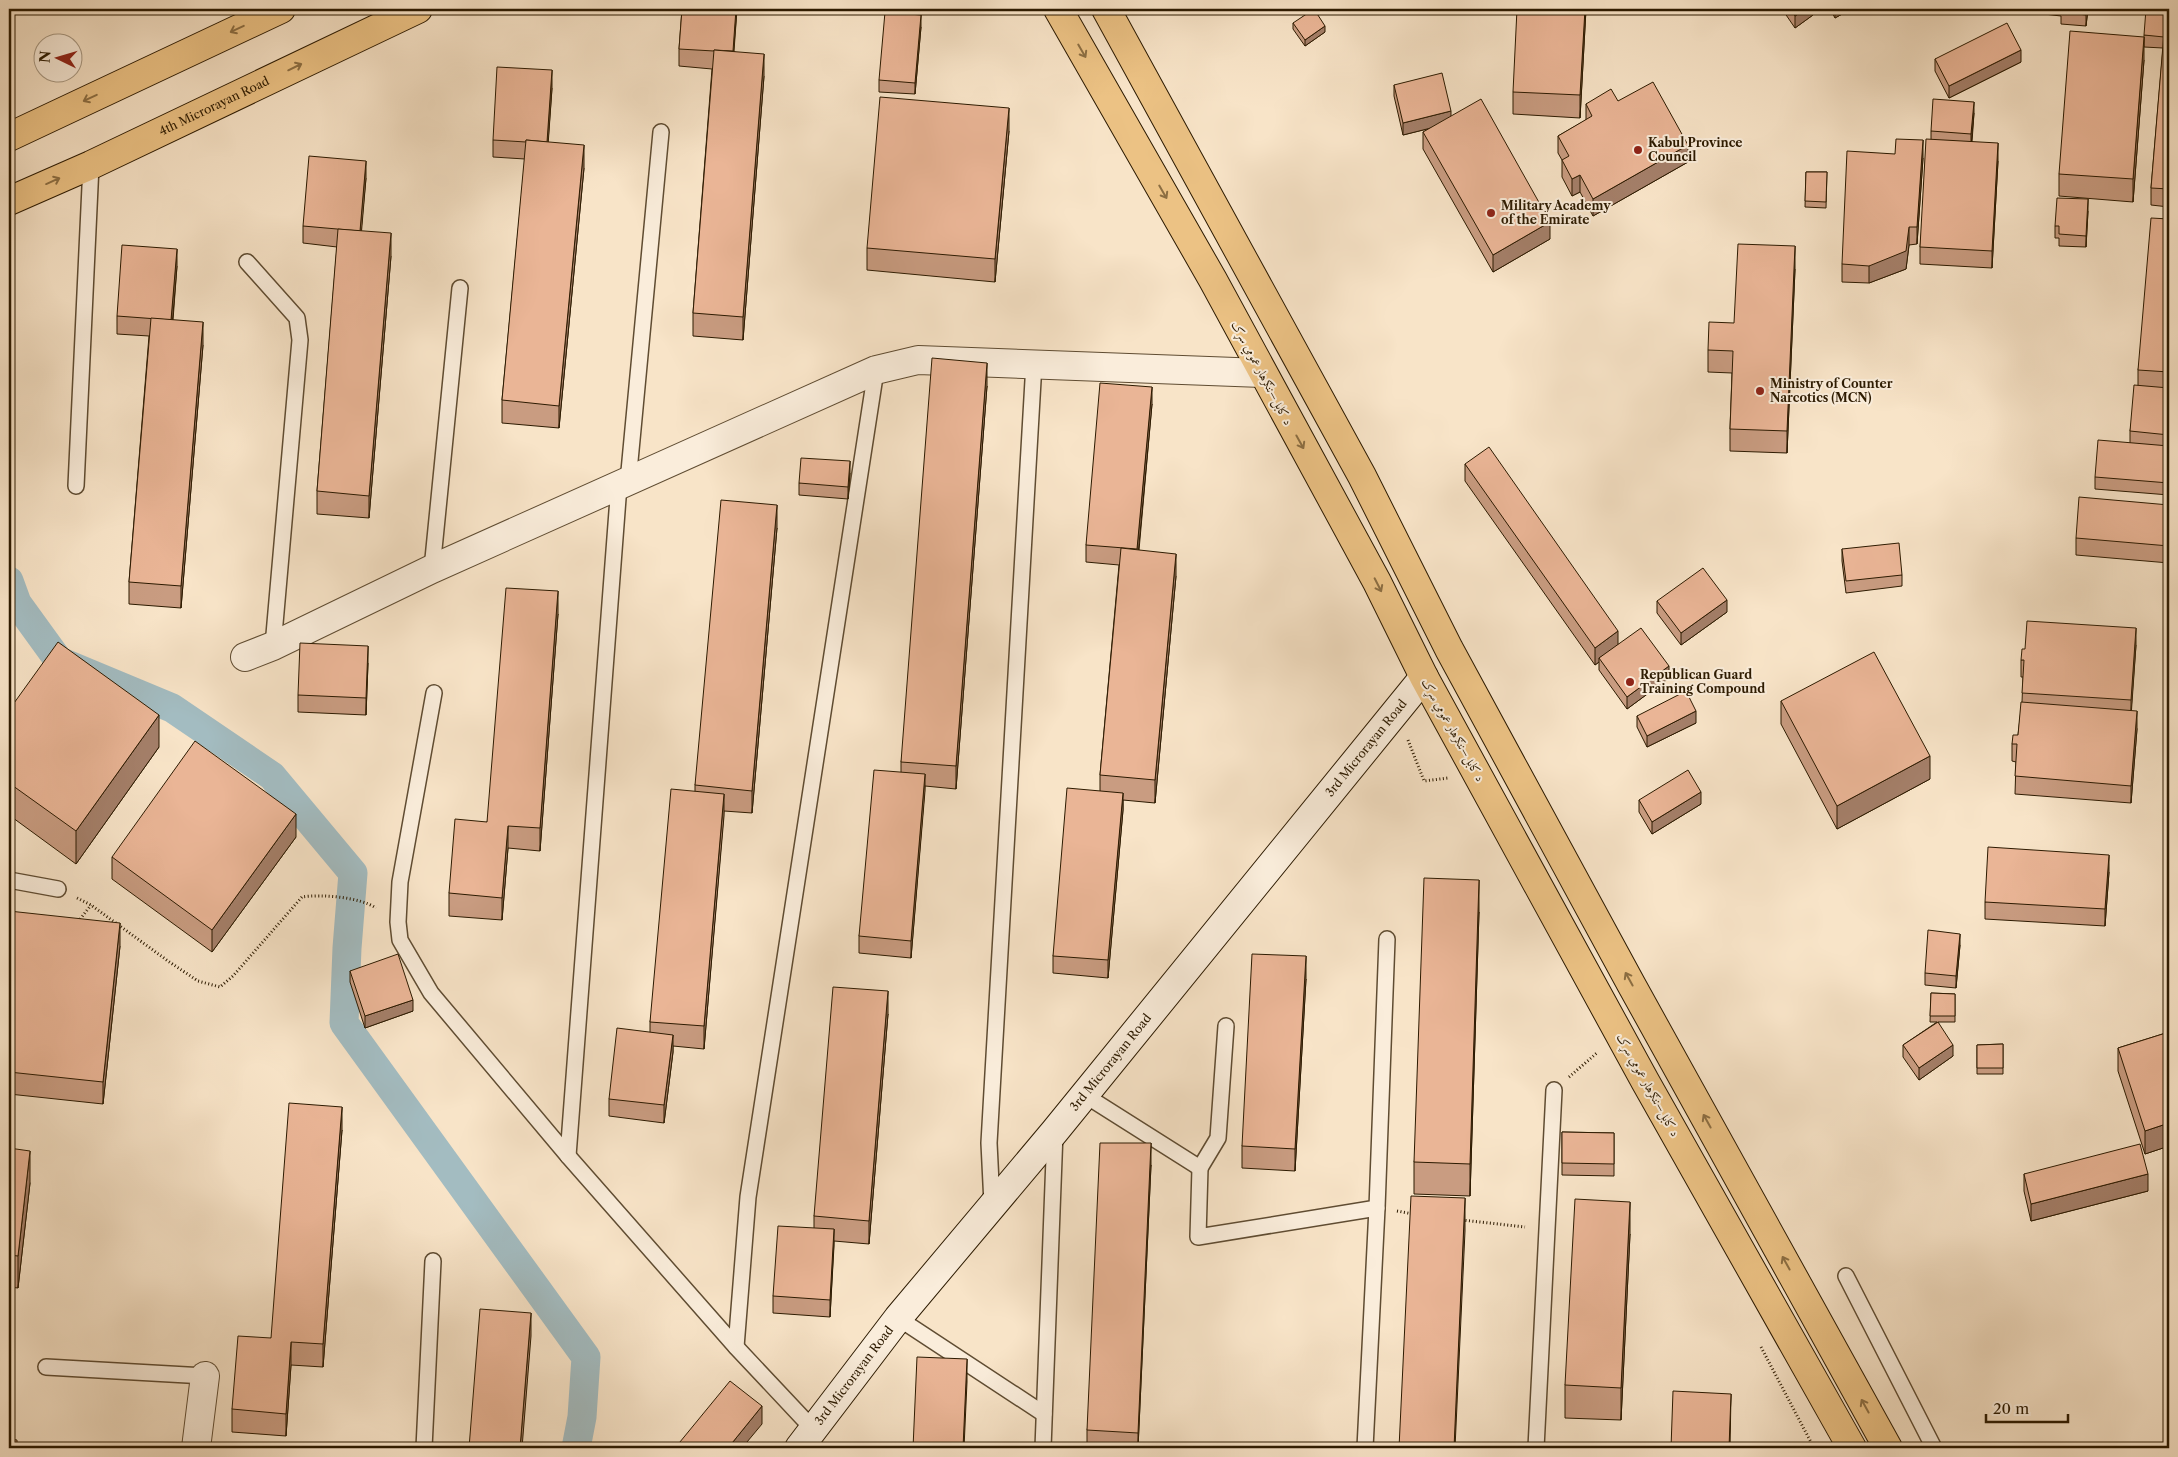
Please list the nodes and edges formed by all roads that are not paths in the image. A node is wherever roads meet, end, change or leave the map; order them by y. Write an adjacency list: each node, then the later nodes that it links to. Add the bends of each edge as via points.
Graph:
1 (281, 9): 6 (main road, one-way to 6)
2 (418, 9): 7 (main road, 4th Microrayan Road, one-way to 2)
3 (1058, 9): 13 (main road, د کابل–ننګرهار عمومي سړک, one-way to 13, via 1213,280)
4 (1106, 9): 46 (main road, one-way to 4, via 1449,649 1362,476)
5 (660, 132): 14 (lane)
6 (9, 137)
7 (91, 165): 8 (main road, 4th Microrayan Road, one-way to 7); 15 (lane)
8 (9, 201)
9 (247, 262): 17 (lane, via 297,318 300,340)
10 (460, 288): 16 (lane)
11 (1034, 363): 12 (street, via 918,360); 13 (street); 30 (lane, via 989,1143)
12 (876, 370): 14 (street); 35 (lane, via 748,1197)
13 (1262, 373): 19 (main road, د کابل–ننګرهار عمومي سړک, one-way to 19, via 1377,582)
14 (623, 484): 16 (street); 28 (lane)
15 (76, 486)
16 (432, 569): 17 (street)
17 (273, 646): 18 (street)
18 (245, 657)
19 (1424, 677): 26 (street, 3rd Microrayan Road); 45 (main road, د کابل–ننګرهار عمومي سړک, via 1645,1081)
20 (434, 694): 28 (lane, via 400,882 400,940 431,993)
21 (9, 880): 22 (lane)
22 (58, 889)
23 (1387, 939): 31 (lane)
24 (1226, 1026): 29 (lane, via 1218,1138)
25 (1554, 1090): 44 (lane)
26 (1084, 1094): 27 (street, 3rd Microrayan Road); 29 (lane)
27 (1055, 1131): 30 (street, 3rd Microrayan Road); 38 (lane)
28 (568, 1156): 35 (lane)
29 (1200, 1168): 31 (lane, via 1198,1237)
30 (992, 1206): 34 (street, 3rd Microrayan Road)
31 (1377, 1208): 43 (lane)
32 (433, 1261): 41 (lane)
33 (1846, 1276): 47 (lane)
34 (898, 1318): 38 (lane); 39 (street, 3rd Microrayan Road)
35 (736, 1346): 39 (lane)
36 (46, 1367): 37 (lane)
37 (205, 1376): 40 (street)
38 (1044, 1414): 42 (lane)
39 (806, 1439)
40 (196, 1448)
41 (424, 1448)
42 (1043, 1448)
43 (1365, 1448)
44 (1536, 1448)
45 (1852, 1448)
46 (1888, 1448)
47 (1934, 1448)

